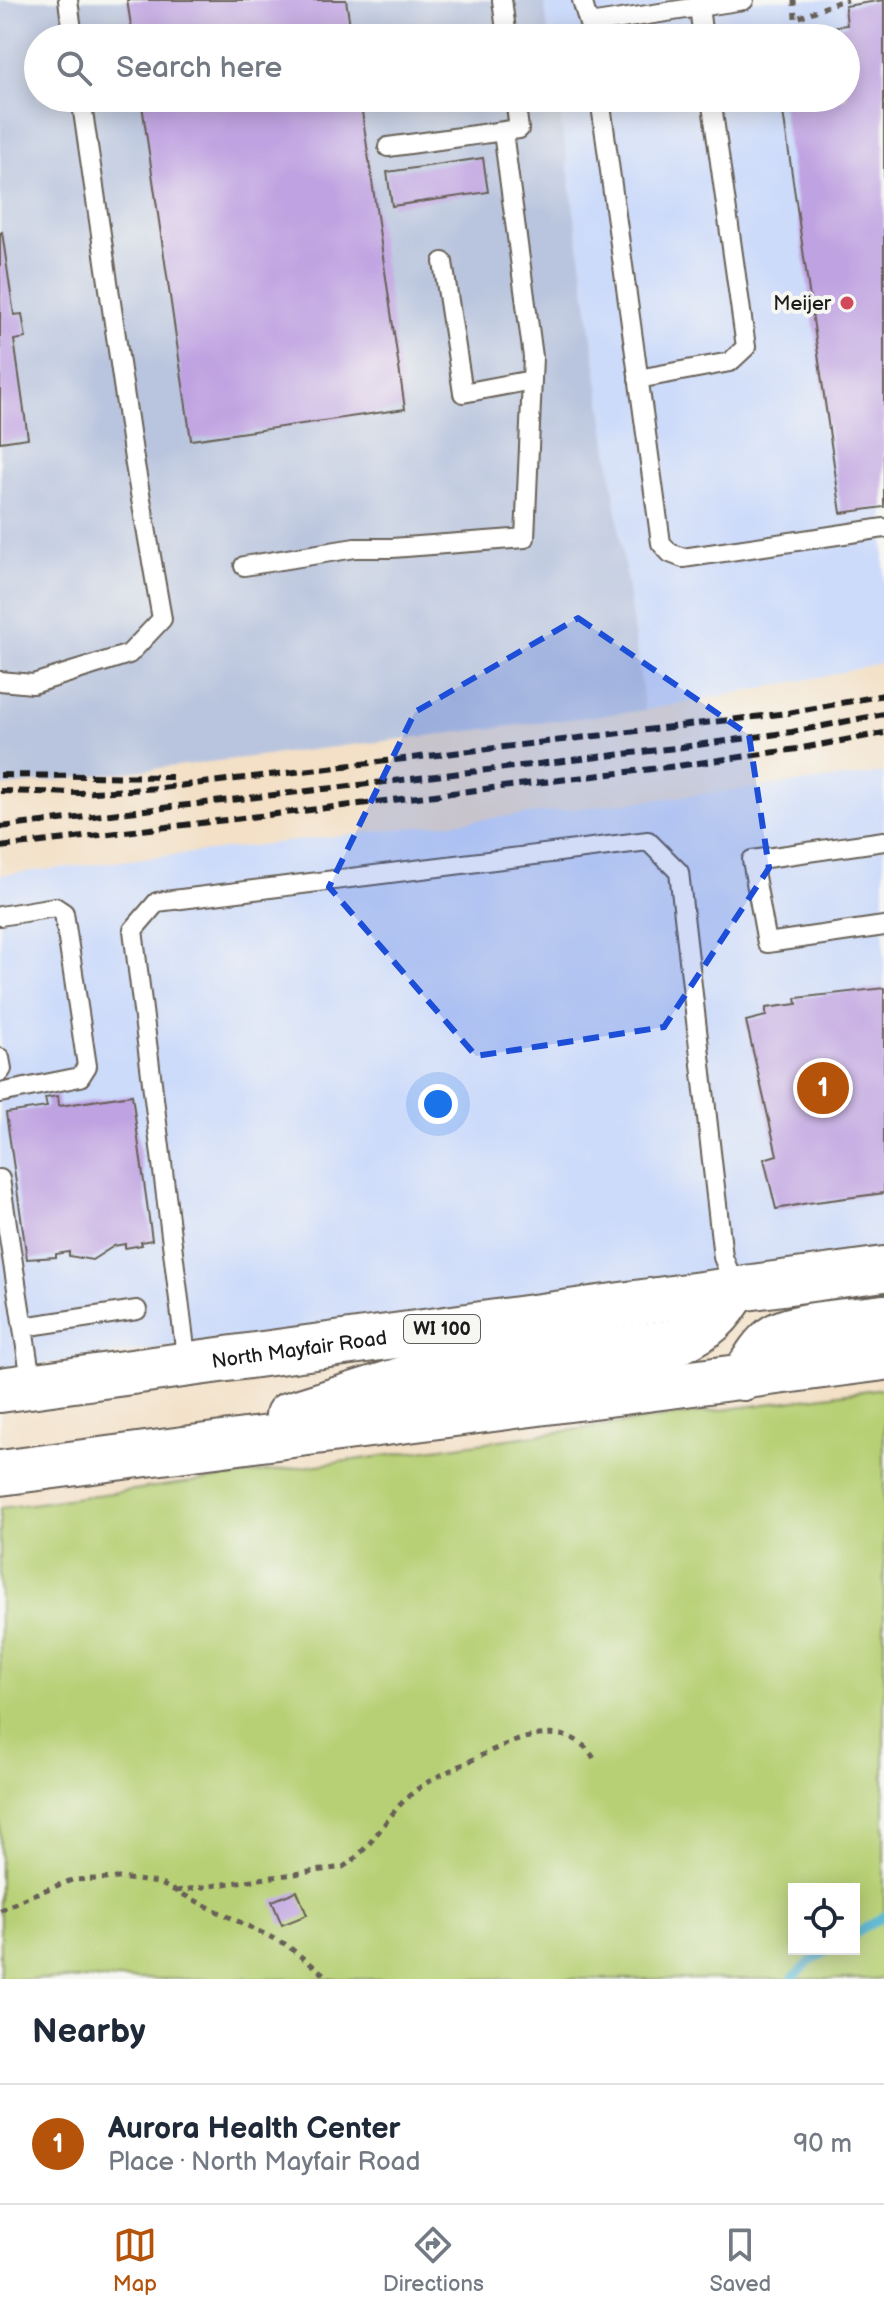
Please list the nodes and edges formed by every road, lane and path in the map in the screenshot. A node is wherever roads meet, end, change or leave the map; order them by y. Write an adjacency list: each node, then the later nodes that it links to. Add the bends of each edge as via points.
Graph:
1 (68, 0): 9 (lane)
2 (502, 0): 10 (lane)
3 (582, 0): 11 (lane)
4 (744, 0): 8 (lane)
5 (794, 0): 6 (path, via 795,19)
6 (848, 0)
7 (664, 6): 8 (lane); 12 (lane)
8 (699, 7): 13 (lane)
9 (71, 24)
10 (505, 24)
11 (588, 24)
12 (611, 24)
13 (701, 24)
14 (83, 112): 25 (lane, via 162,619 129,654 33,684)
15 (517, 112): 18 (lane, via 519,129)
16 (602, 112): 21 (lane)
17 (713, 112): 21 (lane, via 746,347 730,362)
18 (503, 132): 19 (lane); 22 (lane)
19 (388, 147)
20 (443, 262): 22 (lane, via 463,393)
21 (638, 379): 23 (lane, via 661,543 670,553 683,558)
22 (532, 380): 24 (lane, via 525,538 355,548)
23 (884, 528)
24 (244, 566)
25 (0, 681)
26 (884, 841): 28 (lane, via 752,860 767,943)
27 (0, 916): 31 (lane, via 55,907 64,913 87,1066 80,1077)
28 (884, 926)
29 (0, 1058): 30 (lane)
30 (0, 1072)
31 (0, 1093)
32 (0, 1179): 37 (lane)
33 (884, 1269): 34 (main road, North Mayfair Road / WI 100)
34 (736, 1289): 39 (main road, North Mayfair Road / WI 100); 39 (lane, via 723,1257 679,872 648,841 157,902 133,930); 43 (main road, via 706,1328 680,1341 410,1377)
35 (137, 1310): 37 (lane)
36 (884, 1317): 40 (main road, via 776,1335)
37 (23, 1327): 41 (lane)
38 (884, 1358): 40 (main road)
39 (187, 1364): 41 (main road, North Mayfair Road / WI 100); 42 (main road)
40 (743, 1378): 43 (main road)
41 (16, 1388)
42 (0, 1422)
43 (175, 1450): 44 (main road)
44 (0, 1473)
45 (596, 1762): 46 (path, via 582,1743 560,1735 507,1743 422,1785 343,1867)
46 (176, 1891): 47 (path, via 133,1880 72,1880); 48 (path, via 285,1944)
47 (0, 1910)
48 (330, 1979)

